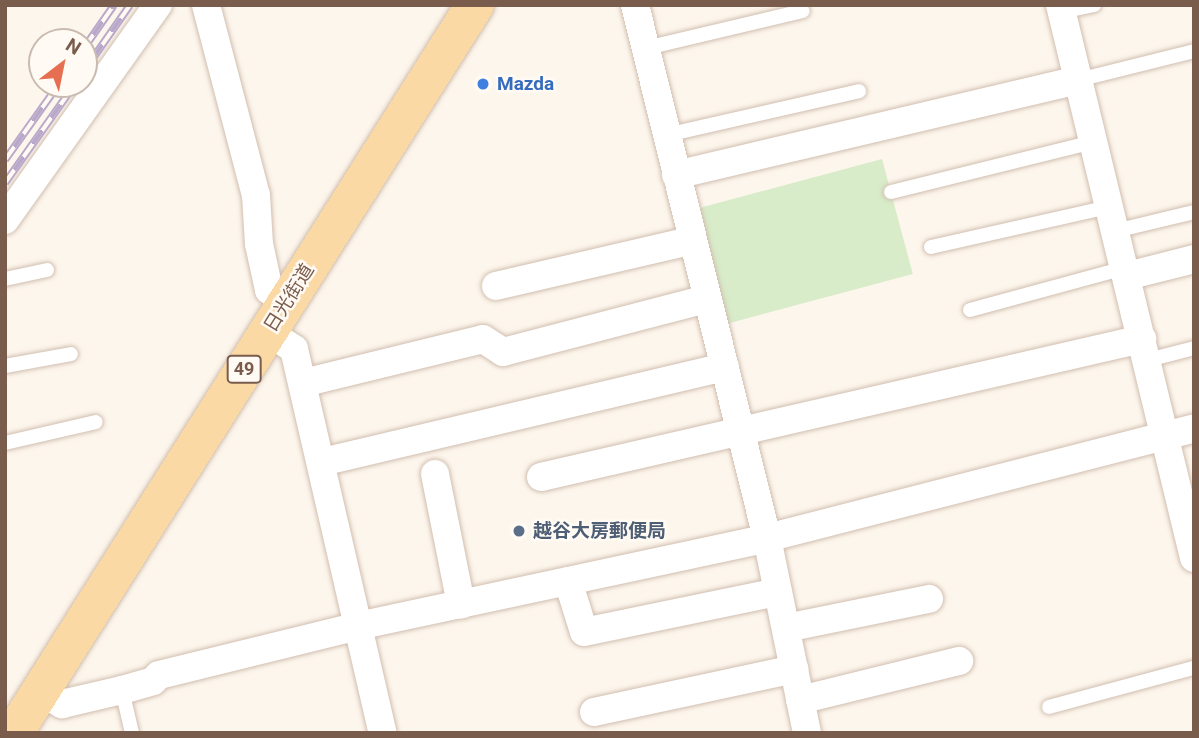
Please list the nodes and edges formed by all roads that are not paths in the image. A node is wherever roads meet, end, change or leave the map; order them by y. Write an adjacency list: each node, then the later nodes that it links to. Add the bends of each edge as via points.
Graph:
1 (158, 5): 18 (street)
2 (206, 5): 28 (street, via 256,195 259,244)
3 (475, 5): 28 (main road, 日光街道 / 49)
4 (635, 5): 8 (street)
5 (1094, 5): 6 (lane)
6 (1061, 9): 10 (street)
7 (803, 11): 8 (lane)
8 (646, 48): 12 (street)
9 (1194, 51): 10 (lane)
10 (1078, 80): 13 (street); 14 (street)
11 (859, 91): 12 (lane)
12 (666, 135): 14 (street)
13 (1093, 142): 15 (lane); 17 (street)
14 (676, 175): 19 (street)
15 (891, 192)
16 (1194, 212): 17 (lane)
17 (1112, 218): 20 (lane); 23 (street)
18 (5, 220)
19 (694, 240): 25 (street); 26 (street)
20 (931, 247)
21 (1194, 259): 23 (street)
22 (47, 270): 24 (lane)
23 (1126, 272): 27 (lane); 30 (street)
24 (5, 279)
25 (496, 286)
26 (707, 299): 33 (street); 34 (street, via 503,352 483,339)
27 (970, 310)
28 (277, 317): 34 (street, via 294,349); 55 (main road, 日光街道 / 49)
29 (1194, 348): 30 (lane)
30 (1145, 349): 37 (street); 38 (street)
31 (71, 354): 32 (lane)
32 (5, 366)
33 (725, 367): 37 (street); 40 (street)
34 (303, 383): 40 (street)
35 (96, 422): 39 (lane)
36 (1194, 428): 38 (street)
37 (740, 430): 42 (street); 43 (street)
38 (1166, 434): 43 (street); 44 (street)
39 (5, 443)
40 (322, 462): 49 (street)
41 (435, 474): 48 (street)
42 (541, 477)
43 (767, 538): 45 (street); 46 (street)
44 (1192, 544)
45 (568, 581): 46 (street, via 584,632); 48 (street)
46 (778, 593): 50 (street)
47 (929, 599): 50 (street)
48 (461, 604): 49 (street)
49 (358, 626): 54 (street, via 159,675); 61 (street)
50 (786, 628): 52 (street)
51 (959, 661): 56 (street)
52 (794, 668): 56 (street); 58 (street)
53 (1194, 668): 57 (lane)
54 (122, 690): 55 (street, via 62,704); 60 (lane)
55 (40, 691): 59 (main road, 日光街道 / 49)
56 (800, 700): 62 (street)
57 (1049, 707)
58 (594, 712)
59 (13, 726)
60 (132, 733)
61 (383, 733)
62 (807, 733)

